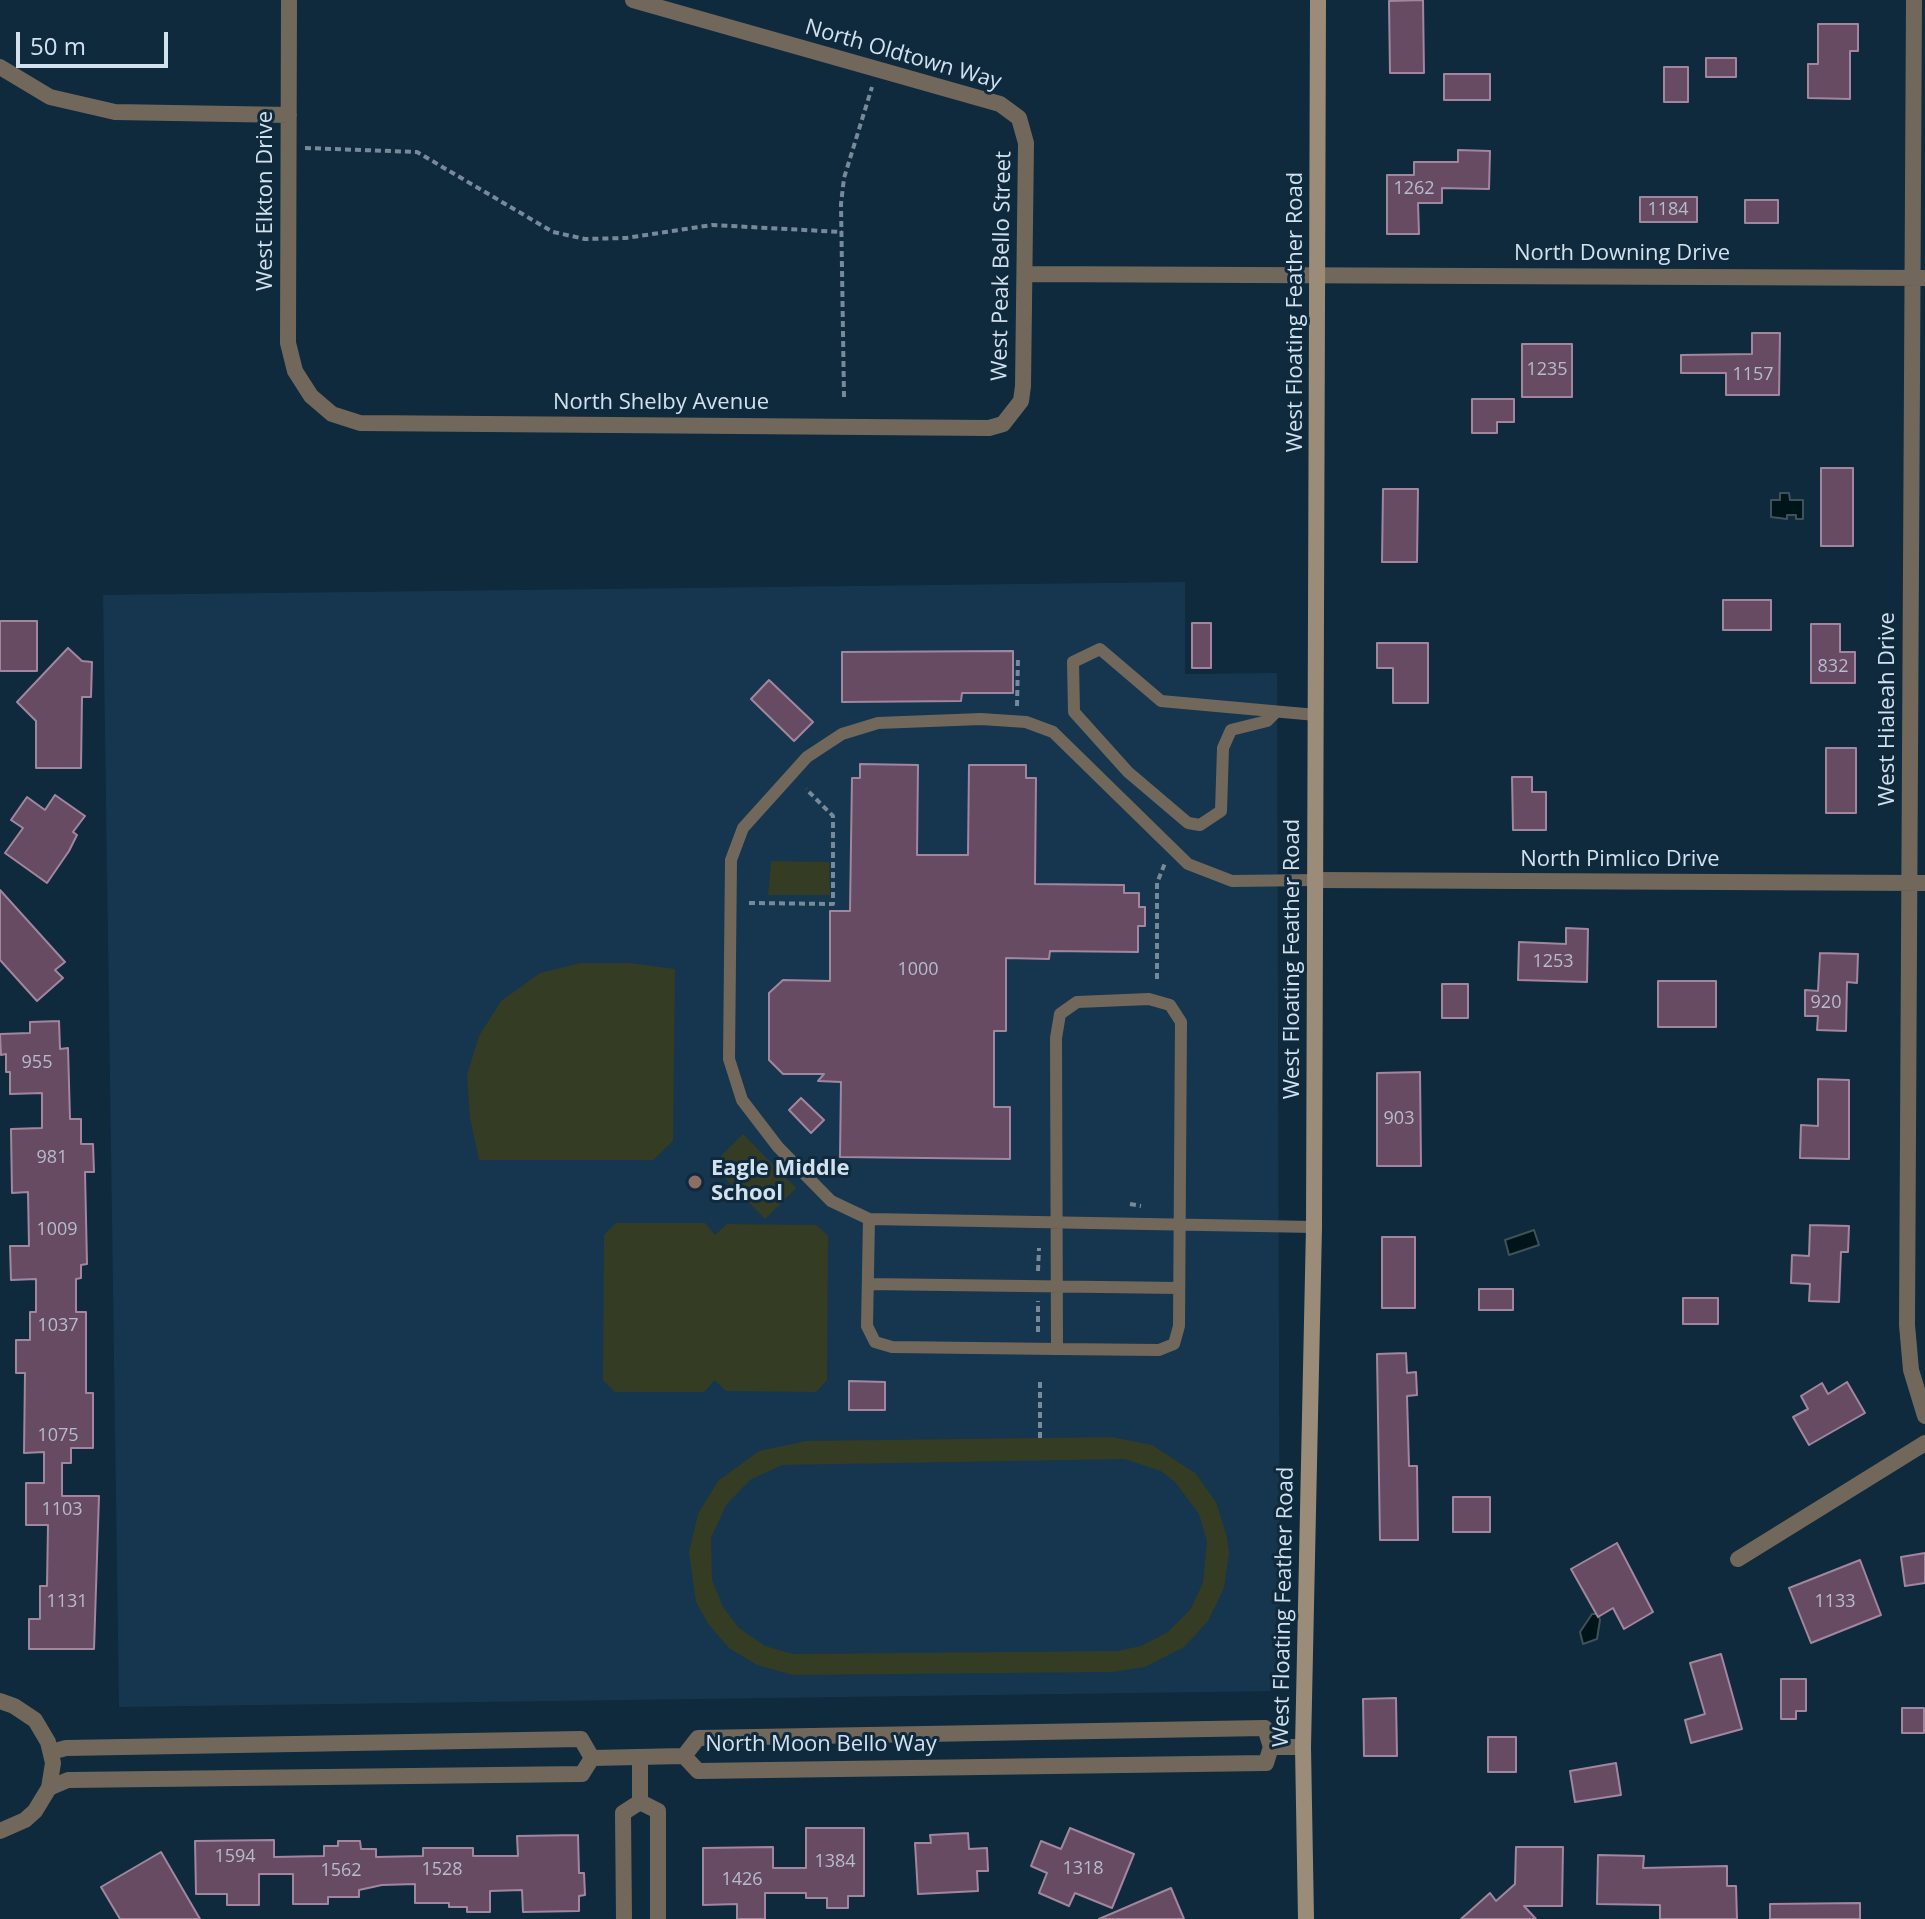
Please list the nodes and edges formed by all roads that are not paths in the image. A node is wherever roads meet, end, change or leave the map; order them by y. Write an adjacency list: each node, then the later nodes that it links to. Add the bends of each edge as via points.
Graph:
1 (289, 0): 6 (street, West Elkton Drive)
2 (633, 0): 7 (street, North Oldtown Way, via 1000,104)
3 (1318, 0): 9 (main road, West Floating Feather Road)
4 (1914, 0): 10 (street, West Hialeah Drive)
5 (0, 67): 6 (street, via 50,97 115,112)
6 (289, 115): 11 (street, West Elkton Drive, via 288,343 295,371)
7 (1019, 118): 8 (street, West Peak Bello Street, via 1026,143)
8 (1025, 274): 9 (street, North Downing Drive); 12 (street, West Peak Bello Street, via 1023,386)
9 (1318, 274): 10 (street, North Downing Drive); 14 (main road, West Floating Feather Road)
10 (1919, 278): 16 (street, West Hialeah Drive)
11 (311, 396): 12 (street, North Shelby Avenue, via 332,414 360,423 989,428 1003,424)
12 (1013, 413)
13 (1275, 713): 13 (lane, via 1161,701 1100,649 1073,662 1074,712 1128,772 1188,823 1200,825 1221,811 1223,748 1231,730 1267,721); 14 (lane)
14 (1316, 715): 15 (main road, West Floating Feather Road)
15 (1316, 880): 16 (street, North Pimlico Drive); 17 (lane, via 1232,881 1188,864 1053,732 1026,722 878,723 842,734 807,757 743,828 731,860 729,1059 742,1100 778,1147 831,1201); 20 (main road, West Floating Feather Road)
16 (1917, 883): 25 (street, West Hialeah Drive, via 1907,1325 1911,1370)
17 (869, 1219): 18 (lane); 21 (lane)
18 (1058, 1223): 19 (lane); 19 (lane, via 1060,1014 1077,1002 1149,999 1170,1005 1181,1022); 22 (lane)
19 (1179, 1225): 20 (lane); 23 (lane)
20 (1314, 1227): 30 (main road, West Floating Feather Road)
21 (868, 1284): 22 (lane); 24 (lane, via 867,1326 875,1342 892,1347)
22 (1057, 1287): 23 (lane); 24 (lane)
23 (1179, 1288): 24 (lane, via 1174,1344 1159,1350)
24 (1057, 1349)
25 (1925, 1416)
26 (1925, 1443): 27 (street)
27 (1738, 1559)
28 (1, 1701): 31 (street, via 35,1720)
29 (1271, 1747): 30 (street); 32 (street, North Moon Bello Way, via 1266,1763 698,1771); 32 (street, North Moon Bello Way, via 1265,1728 698,1738)
30 (1303, 1747): 40 (main road, West Floating Feather Road)
31 (51, 1752): 34 (street, via 581,1739); 35 (street)
32 (684, 1756): 33 (street)
33 (640, 1757): 34 (street); 36 (street)
34 (592, 1758): 35 (street, via 582,1774 68,1780)
35 (49, 1788): 37 (street, via 25,1820)
36 (640, 1802): 38 (street, via 623,1813); 39 (street, via 658,1811)
37 (0, 1831)
38 (624, 1919)
39 (658, 1919)
40 (1306, 1919)

